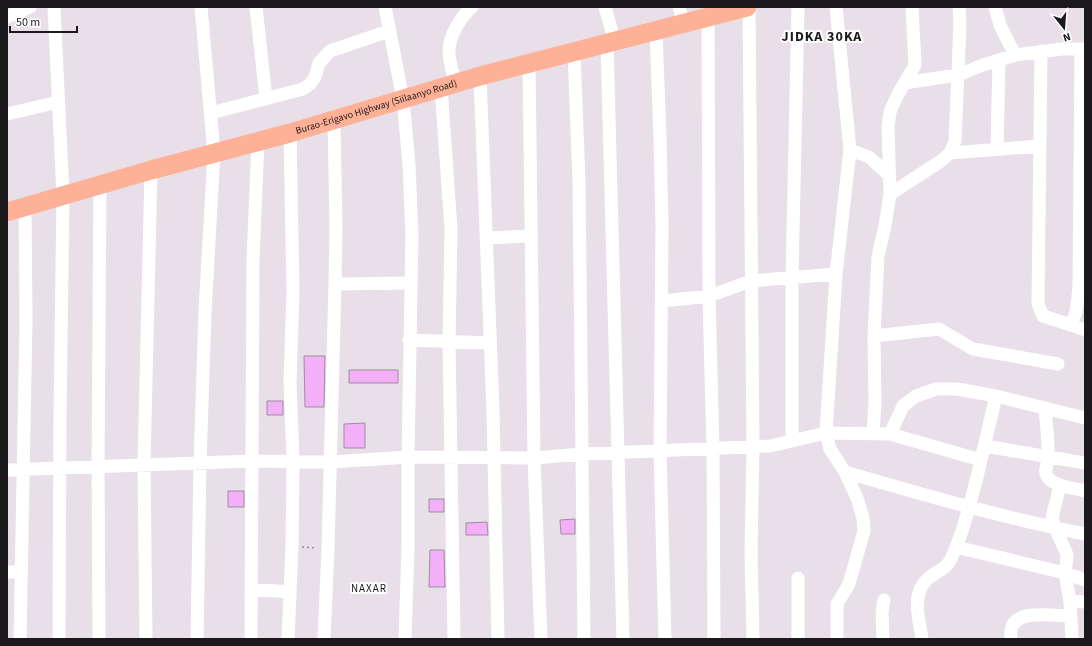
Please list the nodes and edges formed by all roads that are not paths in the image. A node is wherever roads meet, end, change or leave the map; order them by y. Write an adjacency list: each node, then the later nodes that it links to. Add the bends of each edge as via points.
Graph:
1 (30, 7): 15 (street)
2 (54, 7): 32 (street)
3 (201, 7): 34 (street)
4 (256, 7): 30 (street)
5 (385, 7): 18 (street)
6 (472, 7): 29 (street, via 460,22 450,44)
7 (605, 7): 19 (street)
8 (748, 7): 16 (highway, Burao-Erigavo Highway (Siilaanyo Road)); 54 (street)
9 (798, 7): 53 (street)
10 (836, 7): 40 (street)
11 (912, 7): 28 (street, via 915,65)
12 (959, 7): 26 (street)
13 (995, 7): 23 (street, via 1000,26)
14 (681, 15): 16 (highway, Burao-Erigavo Highway (Siilaanyo Road)); 17 (highway, Burao-Erigavo Highway (Siilaanyo Road))
15 (7, 16)
16 (708, 17): 57 (street)
17 (656, 31): 19 (highway, Burao-Erigavo Highway (Siilaanyo Road)); 58 (street)
18 (389, 32): 30 (street, via 330,51 319,63 315,77 303,90); 31 (street)
19 (611, 42): 22 (highway, Burao-Erigavo Highway (Siilaanyo Road)); 77 (street)
20 (1083, 49): 21 (street); 59 (street, via 1079,288 1076,312)
21 (1041, 51): 23 (street); 38 (street)
22 (574, 52): 25 (highway, Burao-Erigavo Highway (Siilaanyo Road)); 78 (street, via 579,181)
23 (1015, 55): 24 (street)
24 (999, 60): 26 (street); 39 (street)
25 (529, 63): 27 (highway, Burao-Erigavo Highway (Siilaanyo Road)); 50 (street)
26 (958, 75): 28 (street); 42 (street, via 955,142)
27 (480, 76): 29 (highway, Burao-Erigavo Highway (Siilaanyo Road)); 51 (street)
28 (904, 83): 44 (street, via 890,112)
29 (448, 85): 31 (highway, Burao-Erigavo Highway (Siilaanyo Road)); 63 (street, via 451,229)
30 (266, 99): 34 (street)
31 (403, 99): 35 (highway, Burao-Erigavo Highway (Siilaanyo Road)); 55 (street, via 409,165)
32 (58, 102): 33 (street); 47 (street)
33 (7, 114)
34 (211, 114): 41 (street)
35 (334, 120): 36 (highway, Burao-Erigavo Highway (Siilaanyo Road)); 56 (street)
36 (290, 133): 37 (highway, Burao-Erigavo Highway (Siilaanyo Road)); 86 (street, via 293,292 290,382)
37 (258, 141): 41 (highway, Burao-Erigavo Highway (Siilaanyo Road)); 85 (street, via 253,259)
38 (1040, 146): 39 (street); 59 (street, via 1038,304 1043,316)
39 (997, 149): 42 (street)
40 (850, 150): 44 (street, via 869,157); 52 (street)
41 (214, 153): 43 (highway, Burao-Erigavo Highway (Siilaanyo Road)); 89 (street)
42 (950, 153): 46 (street)
43 (151, 170): 45 (highway, Burao-Erigavo Highway (Siilaanyo Road)); 90 (street)
44 (890, 176): 46 (street)
45 (100, 185): 47 (highway, Burao-Erigavo Highway (Siilaanyo Road)); 91 (street)
46 (890, 194): 61 (street, via 878,256)
47 (63, 195): 48 (highway, Burao-Erigavo Highway (Siilaanyo Road)); 92 (street)
48 (25, 207): 49 (highway, Burao-Erigavo Highway (Siilaanyo Road)); 93 (street)
49 (7, 212)
50 (530, 236): 51 (street); 83 (street)
51 (487, 238): 64 (street)
52 (836, 274): 53 (street); 69 (street)
53 (792, 276): 54 (street); 72 (street)
54 (752, 281): 57 (street); 74 (street)
55 (411, 283): 56 (street); 62 (street)
56 (335, 284): 87 (street)
57 (709, 296): 58 (street); 75 (street)
58 (663, 301): 76 (street)
59 (1071, 325): 60 (street)
60 (1085, 330)
61 (874, 336): 65 (street, via 939,329 973,349); 70 (street)
62 (409, 340): 63 (street); 79 (street)
63 (449, 342): 64 (street); 80 (street)
64 (489, 343): 82 (street)
65 (1058, 364)
66 (996, 396): 67 (street); 71 (street, via 957,389 936,389 916,396 903,406); 73 (street)
67 (1045, 408): 68 (street); 81 (street)
68 (1085, 418)
69 (826, 433): 70 (street); 72 (street); 95 (street, via 830,449)
70 (873, 433): 71 (street)
71 (890, 434): 84 (street)
72 (792, 440): 74 (street, via 770,446)
73 (985, 446): 81 (street); 84 (street)
74 (753, 447): 75 (street); 129 (street)
75 (713, 449): 76 (street); 128 (street)
76 (660, 451): 77 (street); 127 (street)
77 (618, 453): 78 (street); 126 (street)
78 (582, 454): 83 (street); 125 (street)
79 (408, 457): 80 (street); 87 (street); 121 (street)
80 (451, 457): 82 (street); 122 (street)
81 (1048, 457): 88 (street); 96 (street, via 1046,476)
82 (494, 458): 83 (street); 123 (street)
83 (534, 458): 124 (street)
84 (981, 460): 98 (street)
85 (252, 461): 86 (street); 89 (street); 107 (street)
86 (293, 461): 87 (street); 108 (street)
87 (331, 462): 120 (street)
88 (1085, 463)
89 (200, 464): 90 (street); 117 (street)
90 (144, 465): 91 (street); 116 (street)
91 (98, 466): 92 (street); 115 (street)
92 (60, 468): 93 (street); 114 (street)
93 (23, 469): 94 (street); 103 (street)
94 (7, 470)
95 (845, 472): 98 (street); 131 (street, via 857,498 864,531 849,584 837,604)
96 (1060, 484): 97 (street); 99 (street, via 1052,518)
97 (1085, 491)
98 (969, 507): 99 (street); 101 (street)
99 (1055, 528): 100 (street); 104 (street, via 1066,552)
100 (1085, 534)
101 (956, 547): 104 (street); 133 (street, via 950,561 925,580 919,592)
102 (7, 572): 103 (street)
103 (21, 572): 113 (street)
104 (1065, 573): 106 (street); 110 (street)
105 (798, 578): 130 (street)
106 (1085, 580)
107 (252, 589): 108 (street); 118 (street)
108 (290, 592): 119 (street)
109 (884, 600): 132 (street)
110 (1070, 601): 111 (street); 112 (street)
111 (1085, 602)
112 (1070, 616): 134 (street, via 1022,617 1011,629); 135 (street)
113 (20, 639)
114 (59, 639)
115 (99, 639)
116 (146, 639)
117 (197, 639)
118 (252, 639)
119 (288, 639)
120 (324, 639)
121 (405, 639)
122 (454, 639)
123 (498, 639)
124 (541, 639)
125 (584, 639)
126 (623, 639)
127 (665, 639)
128 (714, 639)
129 (753, 639)
130 (798, 639)
131 (837, 639)
132 (883, 639)
133 (922, 639)
134 (1011, 639)
135 (1072, 639)

